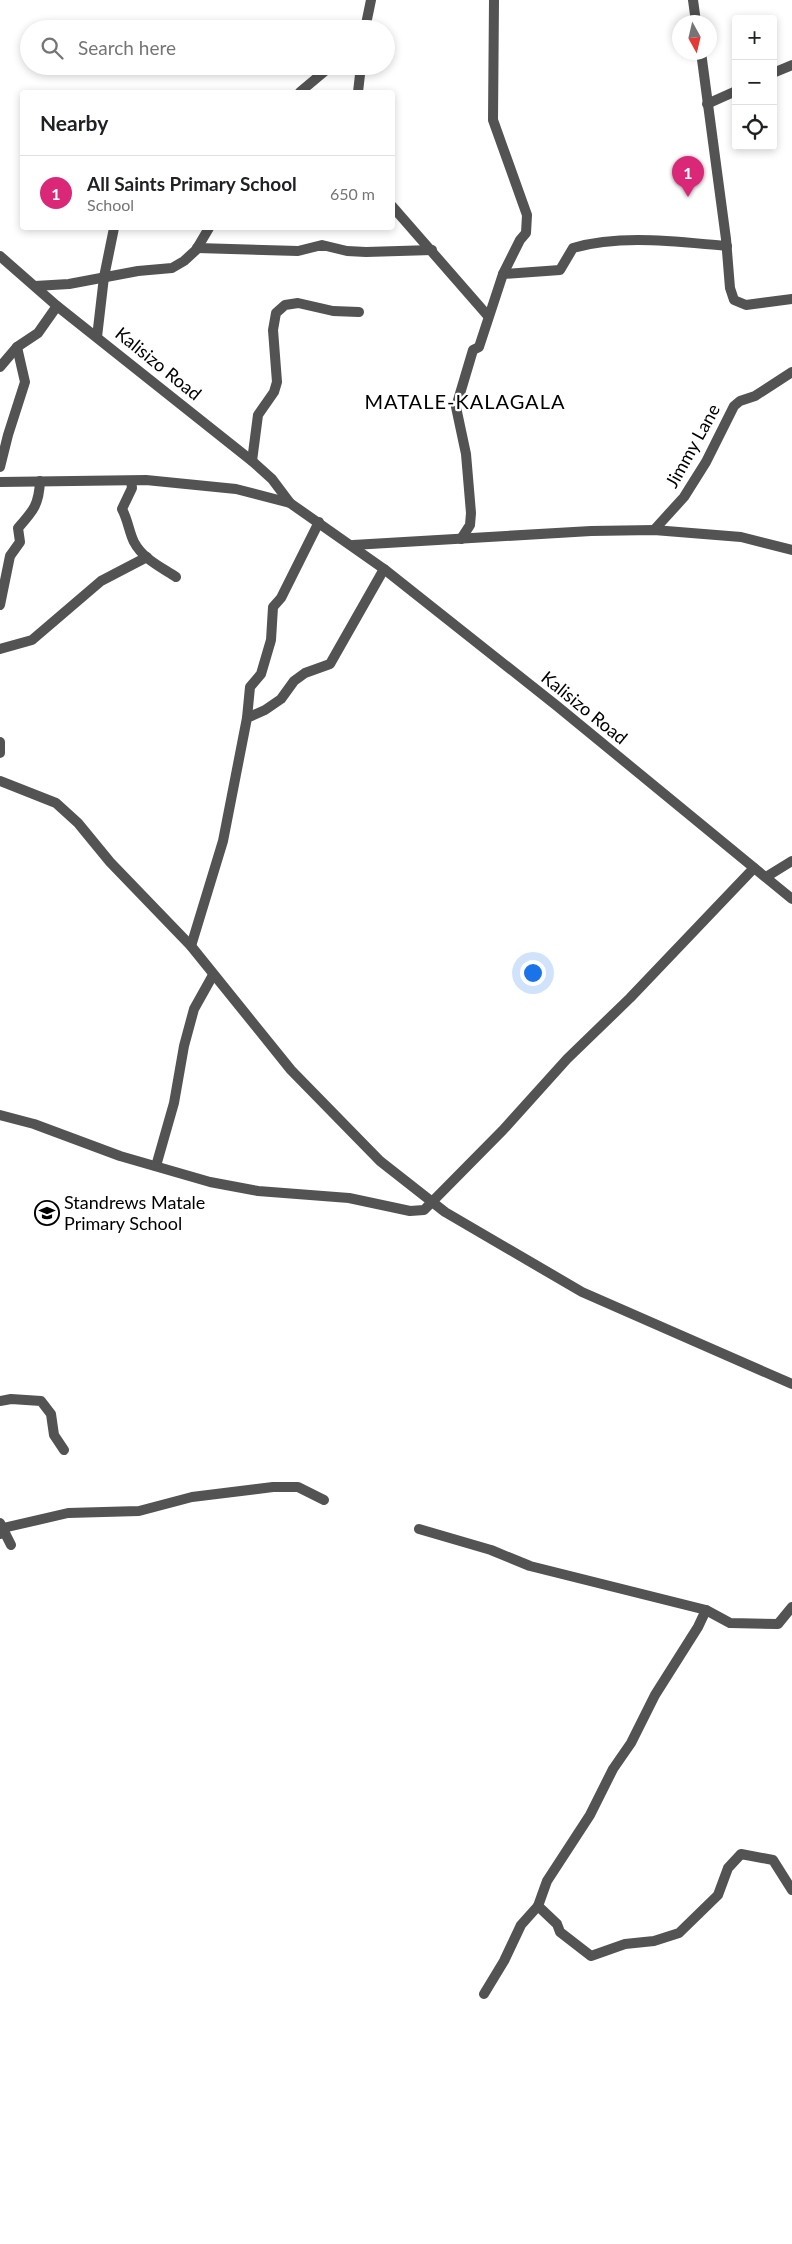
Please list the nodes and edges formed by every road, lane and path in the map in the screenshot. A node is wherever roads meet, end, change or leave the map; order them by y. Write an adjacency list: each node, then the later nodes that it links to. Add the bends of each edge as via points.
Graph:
1 (371, 0): 5 (street)
2 (494, 0): 22 (street, via 493,120 528,226)
3 (693, 0): 4 (street)
4 (695, 15)
5 (367, 20)
6 (702, 60): 14 (street)
7 (792, 65): 8 (street)
8 (777, 72)
9 (320, 75): 11 (street)
10 (360, 75): 12 (street)
11 (302, 90)
12 (358, 90)
13 (732, 93): 14 (street)
14 (707, 104): 18 (street)
15 (395, 209): 20 (street)
16 (114, 230): 23 (street)
17 (208, 230): 19 (street)
18 (726, 246): 22 (street, via 660,241 588,244 573,248 560,270); 25 (street, via 734,300 746,305)
19 (197, 248): 20 (street, via 298,251 322,245 366,252); 23 (street, via 172,268)
20 (432, 250): 28 (street)
21 (0, 256): 24 (street, Kalisizo Road)
22 (503, 274): 28 (street)
23 (104, 277): 24 (street, via 70,284); 29 (street)
24 (34, 286): 26 (street, Kalisizo Road)
25 (792, 299)
26 (57, 306): 29 (street, Kalisizo Road); 30 (street, via 38,333)
27 (359, 312): 33 (street, via 333,311 298,303 285,305 276,313 273,330 277,382 258,415)
28 (488, 316): 41 (street, via 479,347 473,350 456,407 466,454 471,513 470,525)
29 (97, 337): 33 (street, Kalisizo Road)
30 (17, 347): 31 (street); 34 (street, via 26,382)
31 (0, 367)
32 (792, 372): 40 (street, Jimmy Lane, via 734,406 684,497)
33 (252, 461): 38 (street, Kalisizo Road)
34 (0, 467)
35 (40, 481): 36 (street); 37 (street); 47 (street, via 39,499 34,510 18,528 20,542 10,556)
36 (131, 481): 38 (street, via 236,489); 44 (street, via 132,488 122,509 134,542)
37 (0, 482)
38 (290, 503): 39 (street, Kalisizo Road)
39 (319, 522): 42 (street, Kalisizo Road); 49 (street, via 281,598 272,607 271,640 261,674 250,687)
40 (654, 530): 41 (street); 43 (street, via 741,537)
41 (462, 539): 42 (street)
42 (353, 546): 45 (street, Kalisizo Road)
43 (792, 550)
44 (147, 557): 46 (street); 48 (street, via 100,581 32,640)
45 (384, 569): 49 (street, via 330,664 305,673 294,681 281,699); 54 (street, Kalisizo Road)
46 (176, 577)
47 (0, 605)
48 (0, 649)
49 (247, 718): 57 (street, via 223,841)
50 (0, 742): 51 (street)
51 (0, 752)
52 (0, 781): 57 (street, via 56,804 78,823 110,862)
53 (792, 861): 55 (street)
54 (754, 868): 55 (street, Kalisizo Road); 61 (street)
55 (766, 877): 56 (street, Kalisizo Road)
56 (792, 899)
57 (191, 946): 58 (street)
58 (213, 975): 60 (street, via 194,1009 174,1103); 61 (street, via 291,1070 380,1161)
59 (0, 1115): 60 (street)
60 (156, 1166): 61 (street, via 210,1182 258,1191 350,1198 417,1211 424,1210)
61 (432, 1201): 62 (street, via 445,1212 582,1292)
62 (792, 1384)
63 (0, 1401): 64 (street, via 41,1401 52,1414 54,1435)
64 (64, 1450)
65 (324, 1500): 66 (street, via 298,1487 273,1487 192,1497 139,1511 68,1513)
66 (1, 1528): 68 (street)
67 (419, 1529): 70 (street, via 491,1550 530,1566)
68 (11, 1545)
69 (792, 1608): 70 (street, via 778,1624 730,1623)
70 (706, 1610): 72 (street, via 613,1769 590,1815 547,1881)
71 (792, 1890): 72 (street, via 773,1860 741,1854 728,1868 718,1895 679,1933 654,1941 625,1944 591,1956 560,1932 557,1924)
72 (538, 1906): 73 (street, via 521,1925)
73 (484, 1994)

